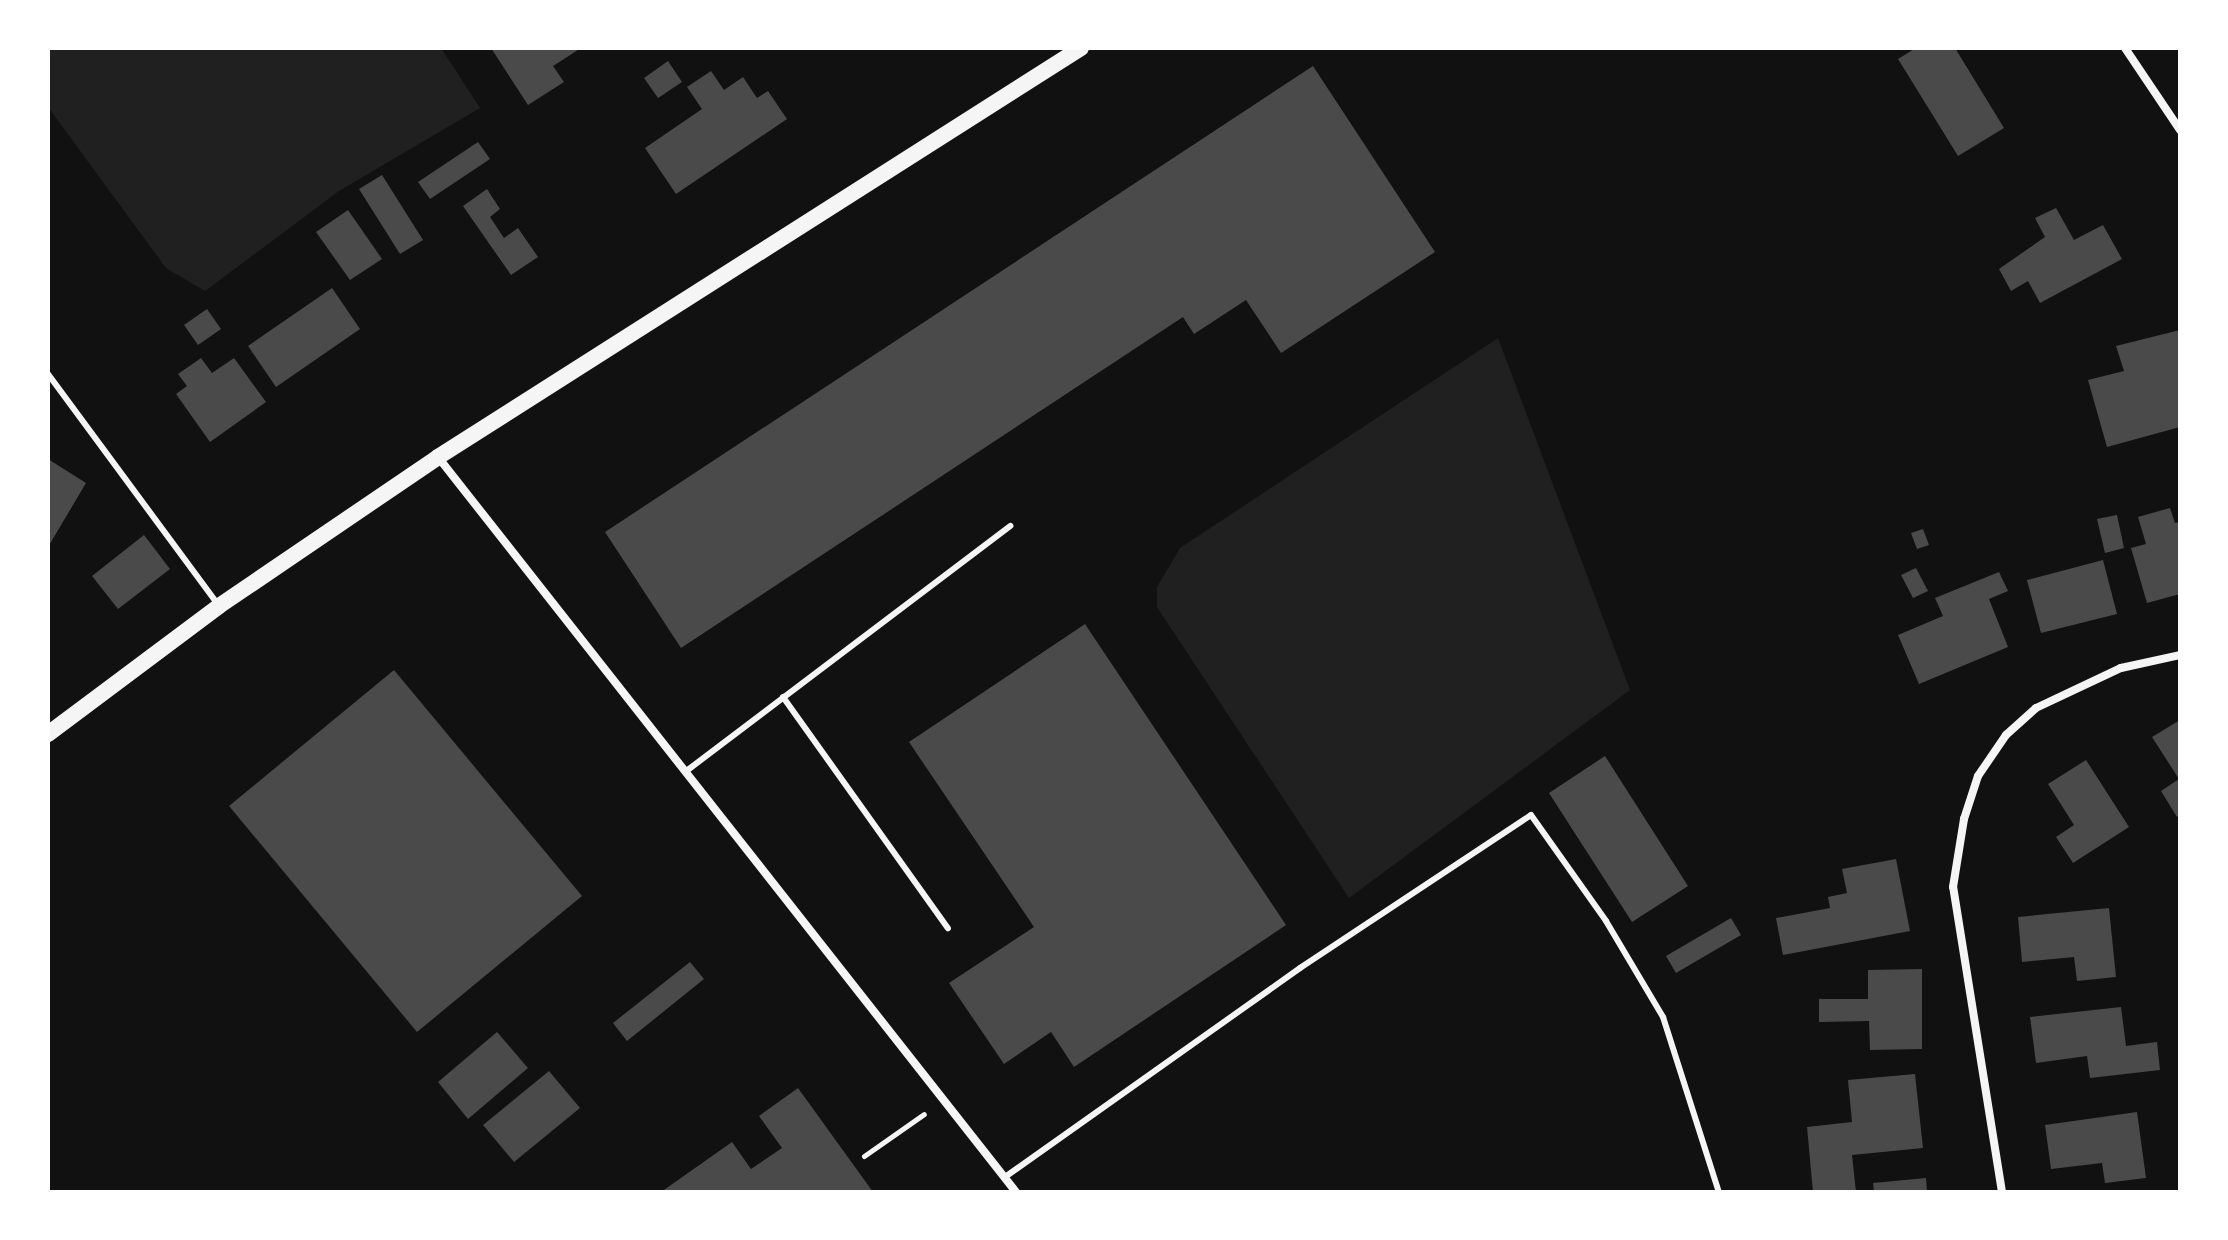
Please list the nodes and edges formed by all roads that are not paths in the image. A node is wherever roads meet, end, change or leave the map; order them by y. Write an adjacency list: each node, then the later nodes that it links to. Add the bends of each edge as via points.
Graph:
1 (1081, 48): 5 (main road)
2 (2125, 48): 3 (street)
3 (2180, 130)
4 (48, 374): 7 (lane)
5 (438, 457): 7 (main road); 11 (street)
6 (1010, 526): 9 (lane)
7 (219, 606): 10 (main road)
8 (2180, 655): 16 (street, via 2121,668 2036,708 2006,735 1978,776 1964,819 1953,887)
9 (783, 697): 11 (lane); 12 (lane)
10 (48, 734)
11 (685, 772): 13 (street)
12 (948, 928)
13 (1005, 1177): 14 (street); 15 (lane, via 1300,968 1531,815 1606,921 1663,1017)
14 (1016, 1192)
15 (1719, 1192)
16 (2002, 1192)

